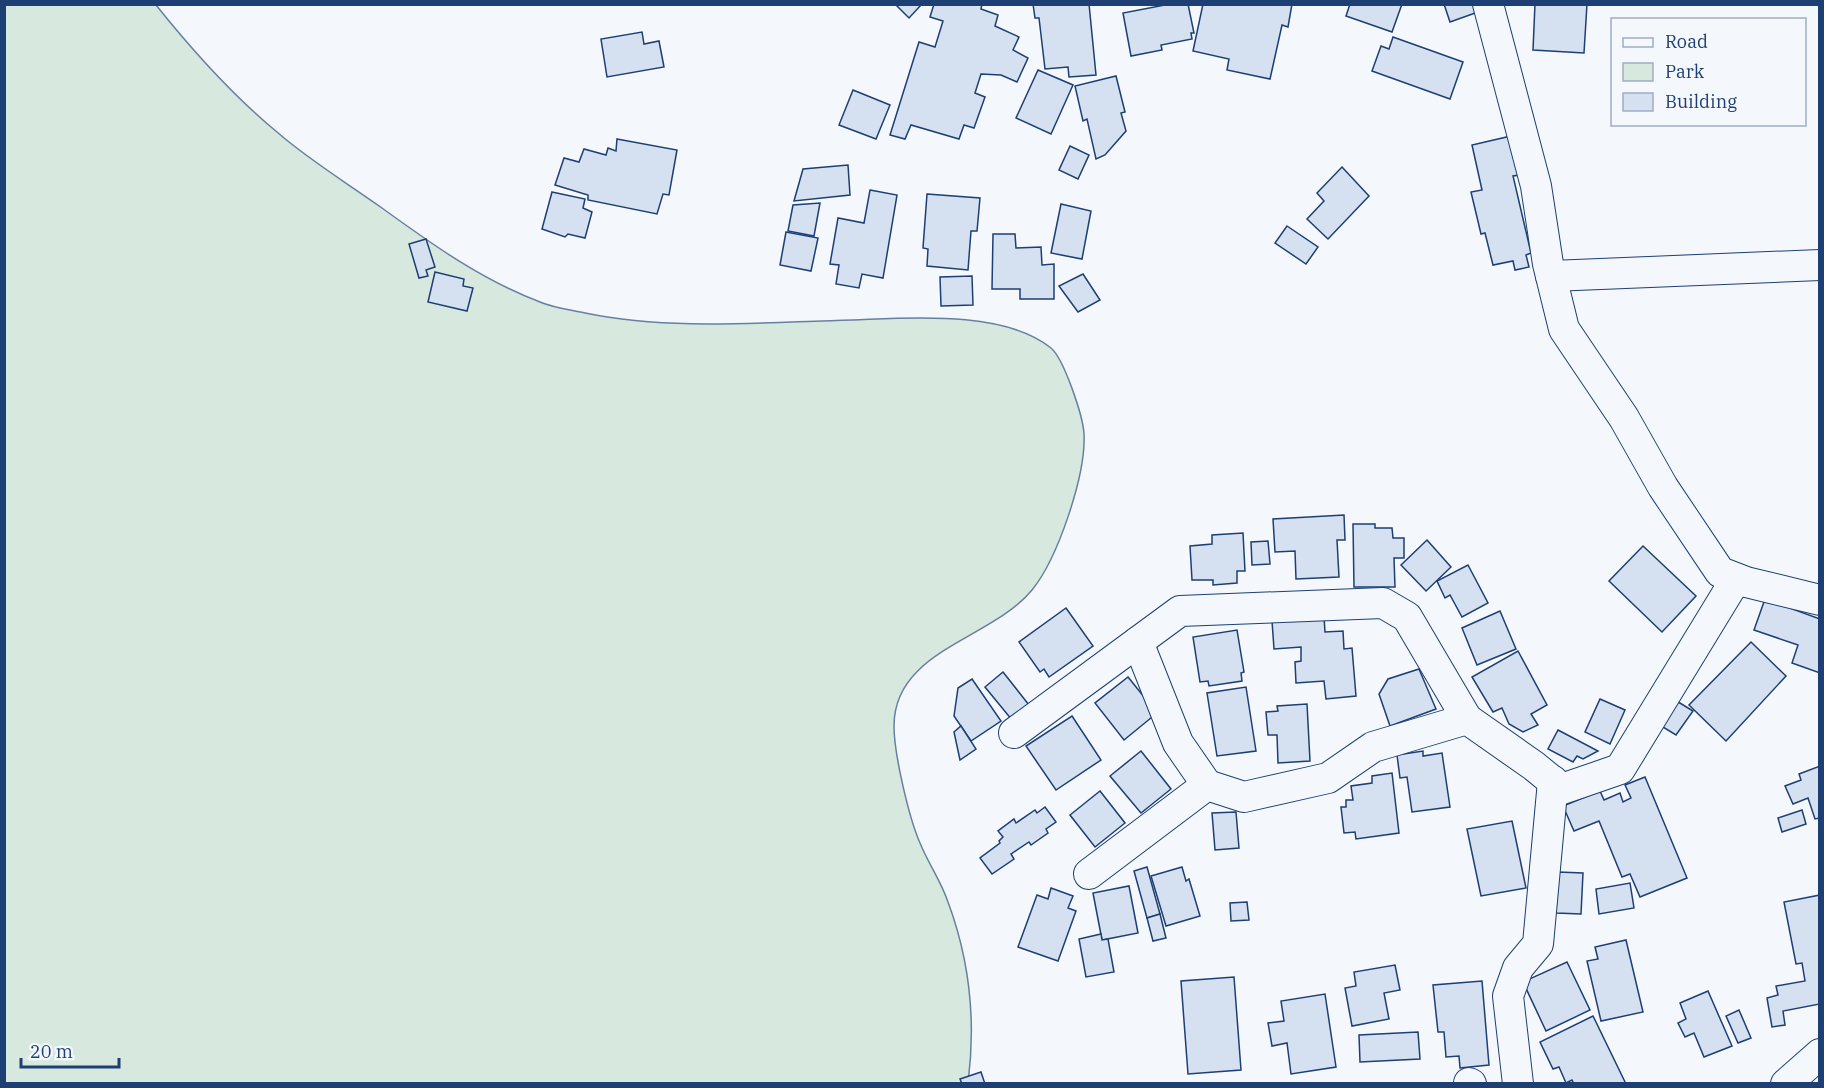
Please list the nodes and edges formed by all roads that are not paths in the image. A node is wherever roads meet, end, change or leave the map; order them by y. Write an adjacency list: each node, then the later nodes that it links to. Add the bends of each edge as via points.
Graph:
1 (1488, 4): 3 (street, via 1536,186)
2 (1820, 265): 3 (street)
3 (1551, 276): 4 (street, via 1564,329 1720,572)
4 (1736, 579): 5 (street); 9 (street, via 1620,769 1562,789)
5 (1820, 600)
6 (1138, 642): 7 (street, via 1180,611 1383,603 1407,617); 8 (street); 10 (street, via 1178,743)
7 (1467, 719): 9 (street); 10 (street, via 1373,747 1328,778 1244,797)
8 (1014, 733)
9 (1552, 781): 13 (street, via 1538,944 1518,968 1509,996)
10 (1207, 785): 11 (street)
11 (1089, 874)
12 (1820, 1054): 14 (street)
13 (1518, 1083)
14 (1786, 1083)

